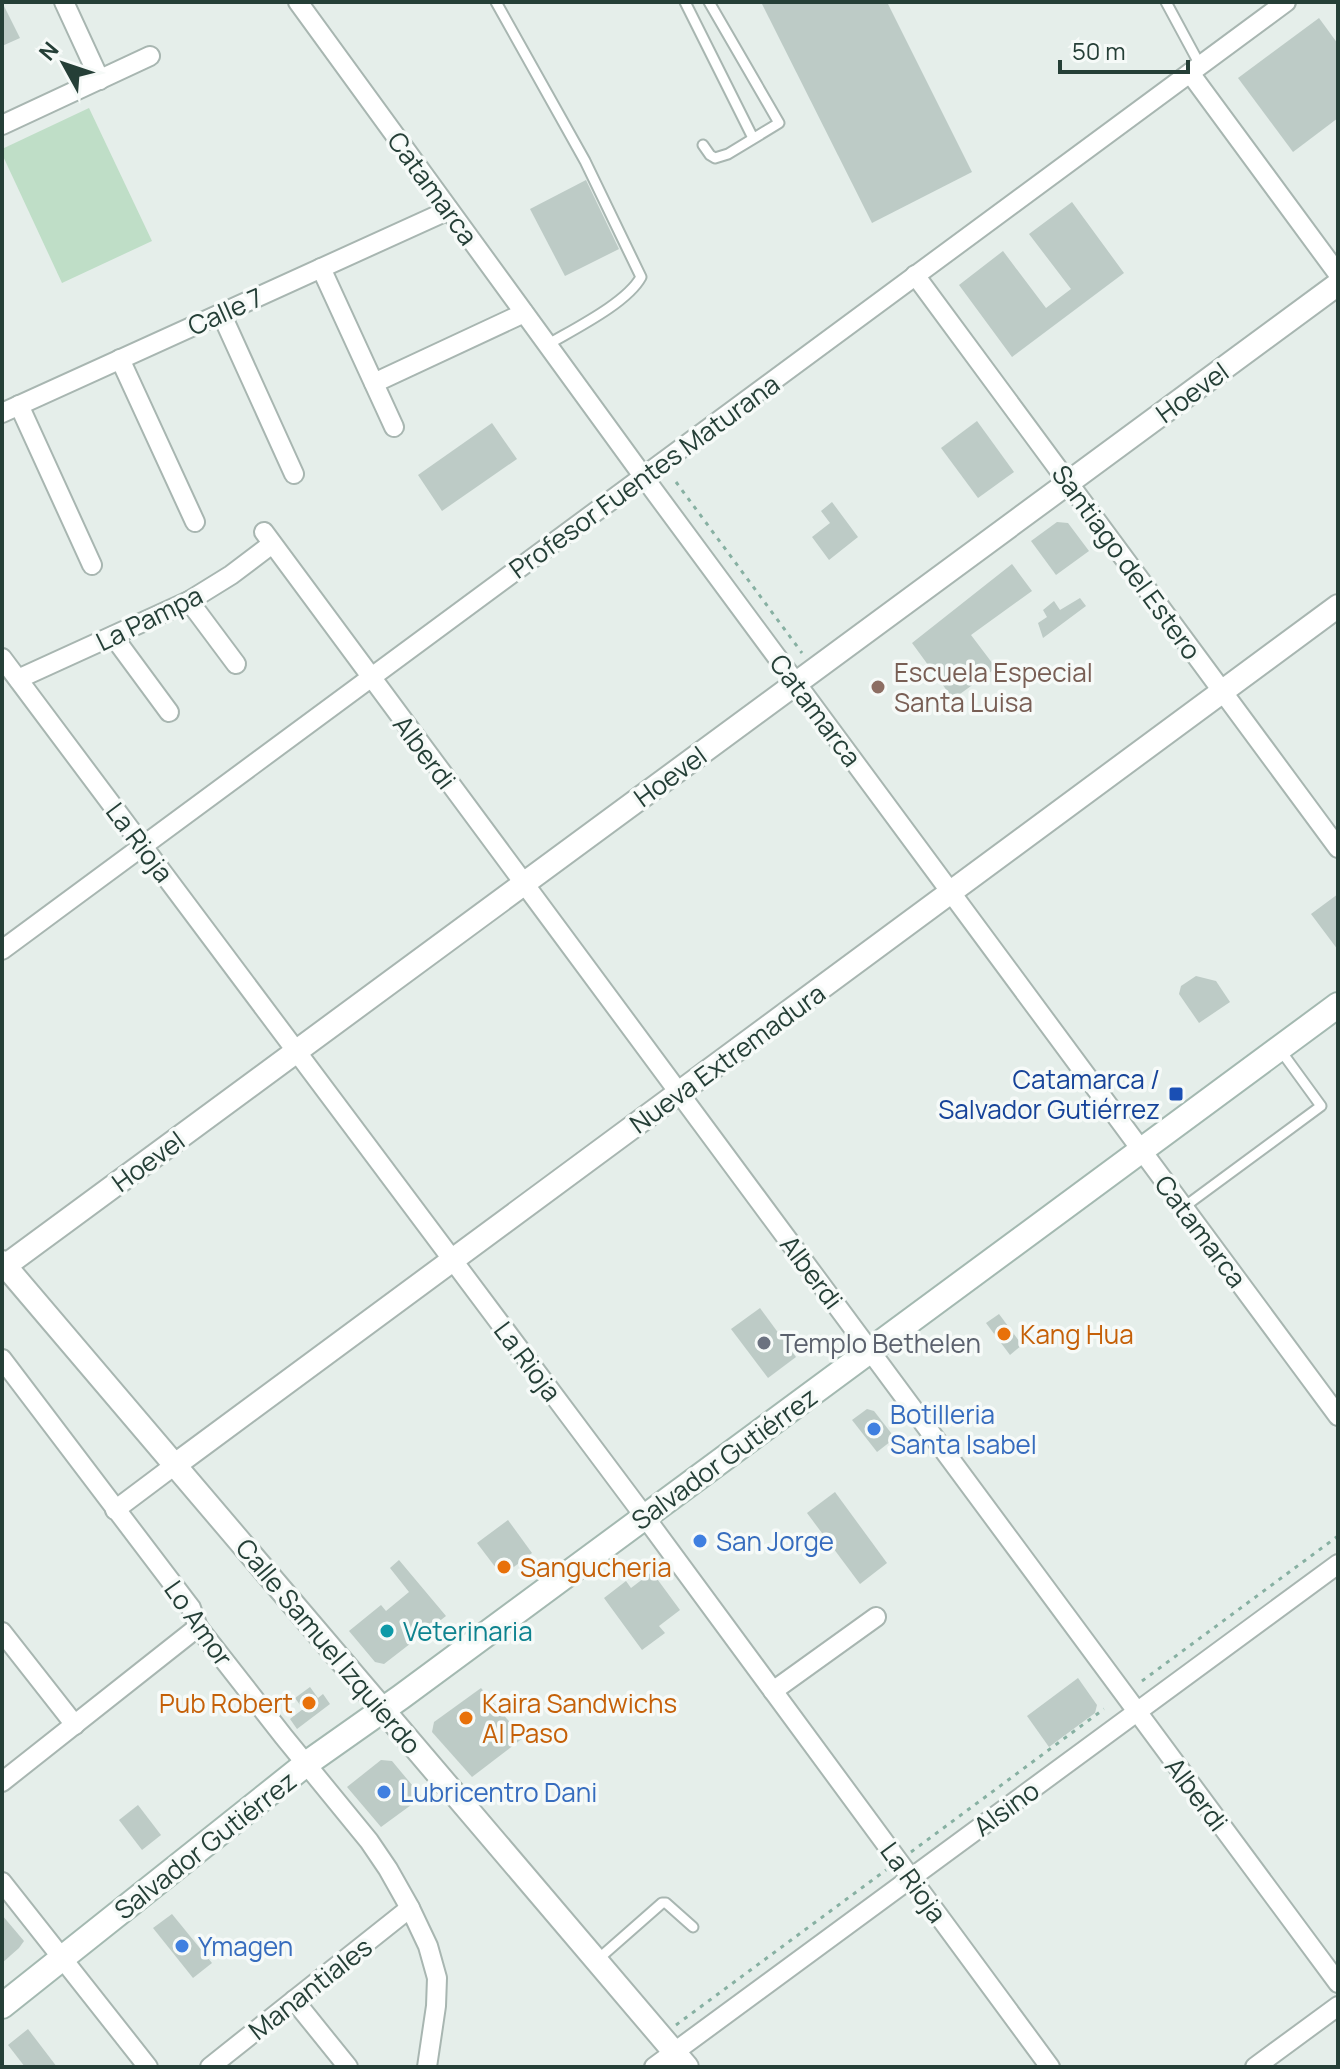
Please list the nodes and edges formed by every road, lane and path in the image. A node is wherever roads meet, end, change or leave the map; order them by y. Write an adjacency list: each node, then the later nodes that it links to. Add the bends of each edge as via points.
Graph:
1 (64, 2): 10 (street)
2 (298, 2): 14 (street, Catamarca)
3 (496, 2): 21 (lane, via 585,161 641,277 625,297)
4 (685, 2): 12 (lane)
5 (709, 2): 12 (lane, via 779,123)
6 (1166, 2): 9 (lane)
7 (1286, 2): 9 (street, Profesor Fuentes Maturana)
8 (150, 56): 10 (street)
9 (1195, 69): 16 (street); 17 (street, Profesor Fuentes Maturana)
10 (100, 80): 11 (street)
11 (2, 125)
12 (753, 138): 13 (lane, via 715,158)
13 (703, 145)
14 (449, 210): 15 (street, Calle 7); 20 (street, Catamarca)
15 (321, 268): 19 (street, Calle 7); 23 (street)
16 (1338, 274)
17 (915, 275): 27 (street, Profesor Fuentes Maturana); 29 (street, Santiago del Estero)
18 (1338, 284): 29 (street, Hoevel)
19 (221, 313): 22 (street, Calle 7); 26 (street)
20 (524, 313): 21 (street, Catamarca); 23 (street)
21 (547, 345): 27 (street, Catamarca)
22 (120, 359): 24 (street, Calle 7); 30 (street)
23 (374, 383): 25 (street)
24 (11, 409): 32 (street)
25 (394, 427)
26 (294, 474)
27 (643, 476): 39 (street, Profesor Fuentes Maturana); 40 (street, Catamarca)
28 (676, 482): 36 (path)
29 (1068, 483): 40 (street, Hoevel); 41 (street, Santiago del Estero)
30 (195, 522)
31 (268, 538): 33 (street, La Pampa, via 231,575); 39 (street, Alberdi)
32 (92, 565)
33 (189, 601): 35 (street, La Pampa); 37 (street)
34 (1338, 606): 41 (street, Nueva Extremadura)
35 (113, 636): 38 (street, La Pampa); 42 (street)
36 (802, 653)
37 (236, 664)
38 (8, 671): 43 (street, La Rioja)
39 (370, 678): 43 (street, Profesor Fuentes Maturana); 45 (street, Alberdi)
40 (796, 683): 45 (street, Hoevel); 46 (street, Catamarca)
41 (1223, 691): 44 (street, Santiago del Estero); 46 (street, Nueva Extremadura)
42 (169, 712)
43 (143, 846): 47 (street, Profesor Fuentes Maturana); 50 (street, La Rioja)
44 (1338, 848)
45 (523, 884): 50 (street, Hoevel); 51 (street, Alberdi)
46 (951, 892): 51 (street, Nueva Extremadura); 52 (street, Catamarca)
47 (2, 950)
48 (1338, 1005): 49 (main road, Salvador Gutiérrez)
49 (1279, 1049): 52 (main road, Salvador Gutiérrez); 53 (lane, via 1321,1106)
50 (298, 1051): 54 (street, La Rioja); 55 (street, Hoevel)
51 (679, 1093): 54 (street, Nueva Extremadura); 56 (street, Alberdi)
52 (1142, 1150): 53 (street, Catamarca); 56 (main road, Salvador Gutiérrez)
53 (1184, 1207): 58 (street, Catamarca)
54 (453, 1260): 59 (street, Nueva Extremadura); 61 (street, La Rioja)
55 (3, 1266): 59 (street, Calle Samuel Izquierdo)
56 (870, 1351): 61 (main road, Salvador Gutiérrez); 71 (street, Alberdi)
57 (2, 1359): 60 (street, Lo Amor)
58 (1338, 1416)
59 (175, 1465): 60 (street, Nueva Extremadura); 70 (street, Calle Samuel Izquierdo)
60 (115, 1510): 65 (street, Lo Amor, via 191,1608)
61 (645, 1517): 68 (street, La Rioja); 70 (main road, Salvador Gutiérrez)
62 (1338, 1536): 67 (path)
63 (1338, 1564): 71 (street, Alsino)
64 (876, 1617): 68 (street)
65 (198, 1627): 72 (street); 73 (street, Lo Amor)
66 (2, 1632): 72 (street)
67 (1142, 1681)
68 (773, 1691): 75 (street, La Rioja)
69 (1104, 1709): 75 (path)
70 (383, 1710): 73 (main road, Salvador Gutiérrez); 81 (street, Calle Samuel Izquierdo)
71 (1136, 1713): 76 (street, Alsino); 82 (street, Alberdi)
72 (75, 1725): 74 (street)
73 (306, 1764): 78 (street, Lo Amor, via 374,1848); 80 (main road, Salvador Gutiérrez)
74 (2, 1782)
75 (898, 1861): 76 (street, La Rioja); 86 (path)
76 (911, 1878): 86 (street, Alsino); 92 (street, La Rioja)
77 (2, 1882): 80 (street)
78 (410, 1908): 83 (street, Manantiales); 90 (street, Lo Amor, via 437,1978)
79 (693, 1927): 81 (lane, via 662,1903)
80 (62, 1958): 84 (main road, Salvador Gutiérrez); 87 (street)
81 (596, 1961): 86 (street, Calle Samuel Izquierdo)
82 (1338, 1983)
83 (294, 2000): 88 (street, Manantiales); 89 (street)
84 (2, 2006)
85 (1338, 2006): 93 (street)
86 (674, 2052): 91 (street)
87 (148, 2067)
88 (210, 2067)
89 (348, 2067)
90 (427, 2067)
91 (654, 2067)
92 (1050, 2067)
93 (1255, 2067)

